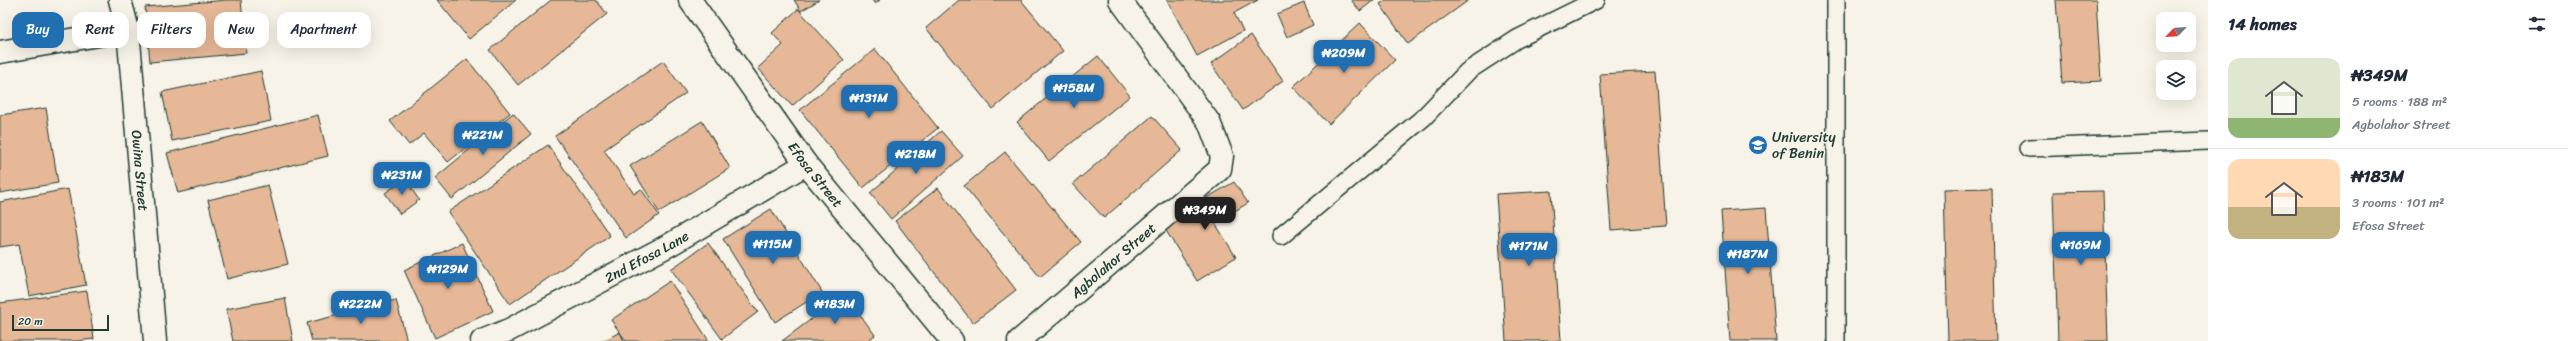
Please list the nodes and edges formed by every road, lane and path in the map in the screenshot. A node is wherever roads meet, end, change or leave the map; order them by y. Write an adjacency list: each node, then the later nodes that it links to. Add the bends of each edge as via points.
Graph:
1 (120, 0): 6 (street, Owina Street)
2 (690, 0): 12 (street, Efosa Street)
3 (1120, 0): 17 (street, Agbolahor Street, via 1209,122 1222,156 1220,168)
4 (1596, 0): 13 (lane, via 1517,39 1468,71 1423,118)
5 (1836, 0): 18 (lane)
6 (123, 12)
7 (72, 40): 9 (street)
8 (129, 42): 14 (street, Owina Street)
9 (0, 52)
10 (2208, 141): 11 (lane)
11 (2029, 148)
12 (806, 164): 15 (street, 2nd Efosa Lane, via 672,244 509,330); 16 (street, Efosa Street)
13 (1281, 236)
14 (155, 341)
15 (482, 341)
16 (952, 341)
17 (1019, 341)
18 (1836, 341)

